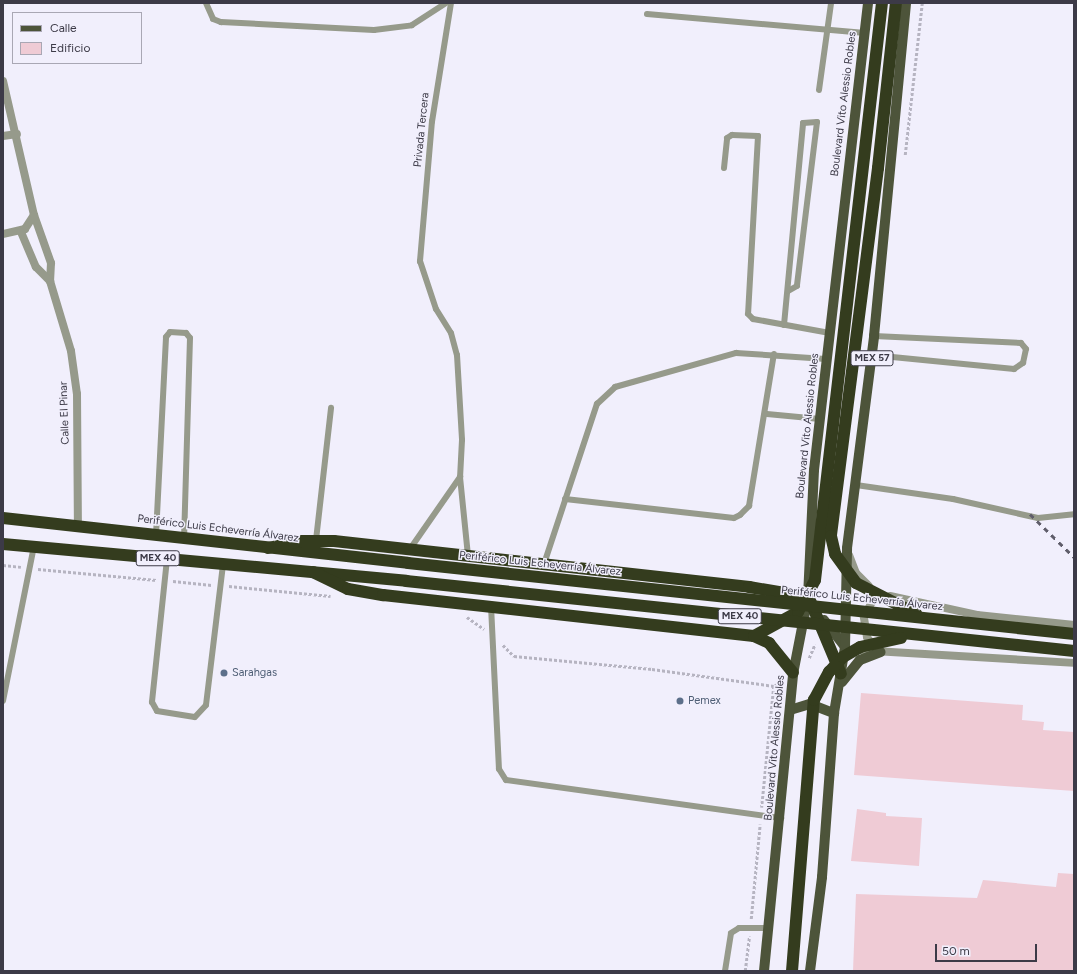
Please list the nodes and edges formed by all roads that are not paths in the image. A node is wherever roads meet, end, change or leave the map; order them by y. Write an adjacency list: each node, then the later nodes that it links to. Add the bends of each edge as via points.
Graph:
1 (206, 3): 2 (lane, via 213,19 221,22 374,30 412,25)
2 (446, 3)
3 (450, 3): 31 (lane, Privada Tercera, via 432,121 420,261 436,309 451,334 458,355 462,440)
4 (831, 3): 10 (lane)
5 (868, 3): 11 (main road, Boulevard Vito Alessio Robles)
6 (882, 3): 52 (highway, via 818,563)
7 (896, 3): 54 (highway, bridge, via 878,168 831,536 835,554 856,583)
8 (906, 3): 24 (main road, MEX 57)
9 (647, 14): 10 (lane)
10 (827, 29): 11 (lane); 13 (lane)
11 (865, 33): 23 (main road, Boulevard Vito Alessio Robles)
12 (3, 81): 14 (street, Calle El Pinar)
13 (819, 90)
14 (17, 134): 15 (street); 17 (street, Calle El Pinar)
15 (3, 136)
16 (724, 168): 22 (lane, via 727,138 732,135 758,136 747,311 753,318)
17 (34, 215): 18 (street, via 29,226); 20 (street, Calle El Pinar, via 51,263)
18 (20, 232): 19 (street); 20 (street, Calle El Pinar, via 36,267)
19 (3, 234)
20 (50, 281): 36 (street, Calle El Pinar, via 71,351 77,394)
21 (788, 291): 21 (lane, via 803,123 817,122 797,286); 22 (lane)
22 (784, 325): 23 (lane)
23 (830, 333): 27 (main road, Boulevard Vito Alessio Robles)
24 (874, 336): 26 (main road, MEX 57); 26 (lane, via 1021,343 1026,349 1023,363 1014,368)
25 (774, 354): 27 (lane); 29 (lane); 33 (lane, via 722,356 615,387 597,404)
26 (872, 356): 32 (main road, MEX 57)
27 (826, 359): 30 (main road, Boulevard Vito Alessio Robles)
28 (330, 408): 39 (lane)
29 (767, 414): 30 (lane); 33 (lane, via 749,506 734,518)
30 (820, 419): 52 (main road, Boulevard Vito Alessio Robles, via 814,470)
31 (460, 476): 44 (lane); 45 (lane)
32 (856, 485): 34 (lane, via 953,499 1038,518); 43 (main road, MEX 57)
33 (565, 499): 48 (lane)
34 (1074, 514)
35 (3, 518): 36 (highway, Periférico Luis Echeverría Álvarez / MEX 40)
36 (78, 525): 37 (highway, Periférico Luis Echeverría Álvarez / MEX 40)
37 (156, 535): 38 (highway, Periférico Luis Echeverría Álvarez / MEX 40); 38 (lane, via 166,338 170,332 186,333 190,338)
38 (184, 539): 42 (highway, Periférico Luis Echeverría Álvarez / MEX 40)
39 (316, 540): 42 (highway); 44 (highway)
40 (3, 544): 41 (highway, MEX 40)
41 (34, 546): 46 (highway, MEX 40); 66 (lane)
42 (268, 548): 54 (highway, Periférico Luis Echeverría Álvarez / MEX 40, bridge)
43 (847, 548): 51 (street, via 856,572); 59 (main road, MEX 57)
44 (409, 549): 45 (highway)
45 (468, 556): 48 (highway)
46 (167, 559): 47 (highway, MEX 40); 47 (lane, via 152,702 158,711 195,717 206,705)
47 (223, 564): 49 (highway, MEX 40)
48 (544, 564): 50 (highway)
49 (313, 572): 53 (highway, via 348,589); 58 (highway, MEX 40, bridge)
50 (749, 588): 52 (highway); 57 (highway, via 757,595 763,611 760,627)
51 (882, 594): 55 (street, via 977,615); 61 (street, via 868,607 864,627 872,646)
52 (808, 597): 57 (highway, via 784,622); 59 (main road); 63 (main road, Boulevard Vito Alessio Robles); 64 (highway)
53 (491, 606): 57 (highway); 69 (lane, via 499,769 506,780)
54 (928, 620): 56 (highway, Periférico Luis Echeverría Álvarez / MEX 40, bridge)
55 (1074, 625)
56 (1074, 634)
57 (754, 636): 63 (highway, via 769,644)
58 (925, 636): 60 (highway, MEX 40, bridge); 73 (highway, bridge, via 860,647 843,657 829,672 814,700)
59 (845, 647): 61 (street); 64 (main road, MEX 57)
60 (1074, 650)
61 (881, 652): 62 (street); 65 (main road, via 855,665)
62 (1074, 663)
63 (793, 673): 67 (main road, Boulevard Vito Alessio Robles)
64 (841, 674): 65 (main road, MEX 57)
65 (838, 689): 68 (main road, MEX 57)
66 (3, 701)
67 (790, 710): 68 (main road, via 810,704); 69 (main road, Boulevard Vito Alessio Robles)
68 (834, 713): 74 (main road, via 822,877)
69 (782, 818): 70 (main road, Boulevard Vito Alessio Robles)
70 (770, 928): 71 (lane, via 740,928 731,933); 72 (main road, Boulevard Vito Alessio Robles)
71 (725, 971)
72 (764, 971)
73 (792, 971)
74 (810, 971)

